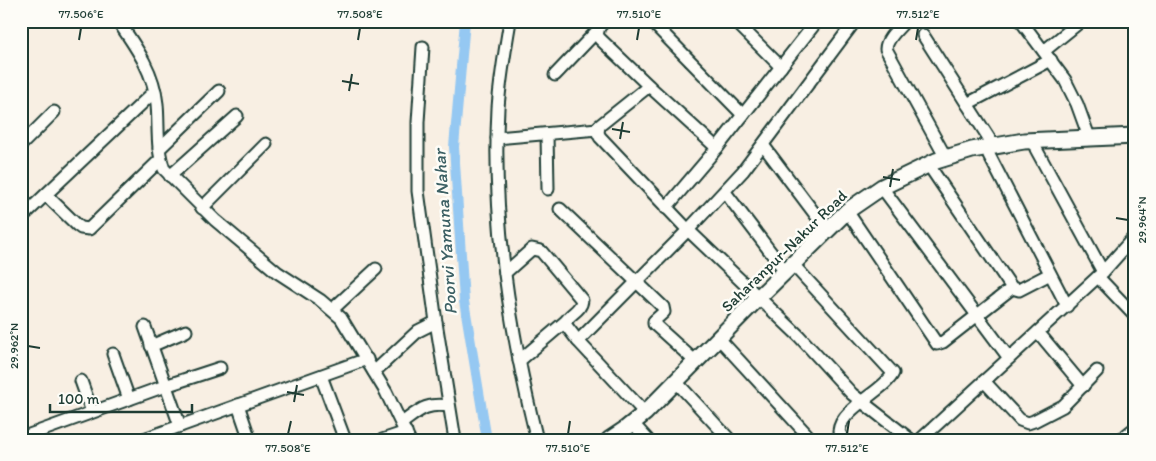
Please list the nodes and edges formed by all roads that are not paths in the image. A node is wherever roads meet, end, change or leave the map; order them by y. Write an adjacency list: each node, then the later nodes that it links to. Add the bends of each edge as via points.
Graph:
1 (118, 21): 19 (street, via 143,60)
2 (510, 21): 27 (street, via 499,97)
3 (605, 21): 11 (street)
4 (651, 21): 22 (street)
5 (735, 21): 15 (street)
6 (855, 21): 32 (street)
7 (905, 21): 37 (street, via 889,40 886,49)
8 (1021, 21): 14 (street)
9 (1081, 21): 14 (street)
10 (811, 23): 15 (street)
11 (597, 31): 16 (street); 17 (street, via 600,39)
12 (923, 35): 20 (street)
13 (423, 47): 65 (street, via 417,178)
14 (1047, 55): 20 (street); 28 (street, via 1066,80)
15 (781, 66): 22 (street)
16 (555, 75)
17 (649, 86): 24 (street); 33 (street)
18 (219, 91): 36 (street)
19 (155, 92): 36 (street); 43 (street)
20 (967, 104): 35 (street)
21 (54, 112): 31 (street)
22 (743, 115): 33 (street)
23 (237, 116): 39 (street)
24 (598, 129): 25 (street); 45 (street, via 600,137)
25 (547, 134): 27 (street); 40 (street)
26 (1135, 136): 28 (main road, Saharanpur-Nakur Road)
27 (497, 138): 54 (street, via 499,218)
28 (1089, 138): 35 (main road, Saharanpur-Nakur Road, via 1024,141)
29 (1135, 143): 34 (main road, Saharanpur-Nakur Road)
30 (266, 144): 44 (street)
31 (21, 145)
32 (763, 146): 41 (street); 50 (street)
33 (717, 148): 45 (street)
34 (1036, 149): 35 (main road, Saharanpur-Nakur Road); 56 (street)
35 (992, 150): 37 (main road, Saharanpur-Nakur Road, via 972,150); 38 (main road, Saharanpur-Nakur Road); 55 (street)
36 (160, 154): 39 (street, via 164,169); 43 (street, via 90,229 77,225)
37 (946, 158): 50 (main road, Saharanpur-Nakur Road, via 882,187 847,211)
38 (932, 170): 42 (main road, Saharanpur-Nakur Road); 58 (street)
39 (170, 176): 44 (street)
40 (548, 189)
41 (724, 192): 49 (street); 53 (street)
42 (886, 193): 47 (main road, Saharanpur-Nakur Road); 62 (street)
43 (46, 195): 48 (street)
44 (202, 208): 61 (street, via 277,272)
45 (666, 208): 49 (street)
46 (560, 209): 57 (street)
47 (851, 217): 53 (main road, Saharanpur-Nakur Road); 62 (street, via 934,342 940,344)
48 (21, 218)
49 (688, 230): 57 (street); 59 (street)
50 (827, 230): 53 (main road, Saharanpur-Nakur Road)
51 (1135, 236): 56 (street)
52 (376, 269): 61 (street)
53 (792, 270): 59 (main road, Saharanpur-Nakur Road); 87 (street, via 893,373)
54 (505, 274): 64 (street, via 532,249 541,251 582,300 581,307); 75 (street)
55 (1050, 274): 58 (street, via 1019,290); 60 (street)
56 (1101, 274): 60 (street); 63 (street)
57 (637, 281): 69 (street); 76 (street, via 663,307 664,312 654,324)
58 (1012, 288): 62 (street)
59 (761, 301): 70 (main road, Saharanpur-Nakur Road); 76 (main road, Saharanpur-Nakur Road); 87 (street)
60 (1066, 306): 68 (street)
61 (333, 309): 74 (street)
62 (977, 316): 73 (street)
63 (1135, 316)
64 (566, 321): 69 (street, via 566,327); 75 (street)
65 (436, 322): 79 (street, via 418,331); 89 (street)
66 (145, 327): 71 (street)
67 (186, 331): 71 (street)
68 (1038, 332): 73 (street); 84 (street)
69 (578, 341): 91 (street)
70 (724, 344): 85 (main road, Saharanpur-Nakur Road); 107 (street)
71 (151, 346): 83 (street)
72 (114, 354): 86 (street)
73 (1009, 358): 82 (street)
74 (367, 359): 79 (street); 80 (street)
75 (519, 362): 103 (street)
76 (696, 362): 91 (main road, Saharanpur-Nakur Road)
77 (220, 368): 83 (street)
78 (1096, 371): 84 (street)
79 (374, 372): 94 (street)
80 (321, 376): 88 (street); 100 (street)
81 (81, 381): 90 (street)
82 (984, 381): 84 (street, via 1020,420 1028,422 1063,406); 110 (street)
83 (166, 386): 86 (street); 92 (street)
84 (1082, 386)
85 (681, 387): 95 (main road, Saharanpur-Nakur Road); 106 (street)
86 (129, 399): 90 (street)
87 (861, 402): 108 (street, via 840,425); 109 (street)
88 (238, 405): 92 (street); 99 (street)
89 (449, 406): 94 (street, via 428,406); 102 (street)
90 (92, 412): 97 (street)
91 (645, 413): 104 (main road, Saharanpur-Nakur Road)
92 (180, 426): 96 (street)
93 (1135, 428): 111 (street)
94 (406, 432): 101 (street)
95 (643, 434): 105 (main road, Saharanpur-Nakur Road)
96 (163, 436): 98 (street)
97 (21, 438)
98 (142, 440)
99 (250, 440)
100 (345, 440)
101 (382, 440)
102 (455, 440)
103 (537, 440)
104 (609, 440)
105 (624, 440)
106 (730, 440)
107 (812, 440)
108 (843, 440)
109 (911, 440)
110 (920, 440)
111 (1120, 440)

